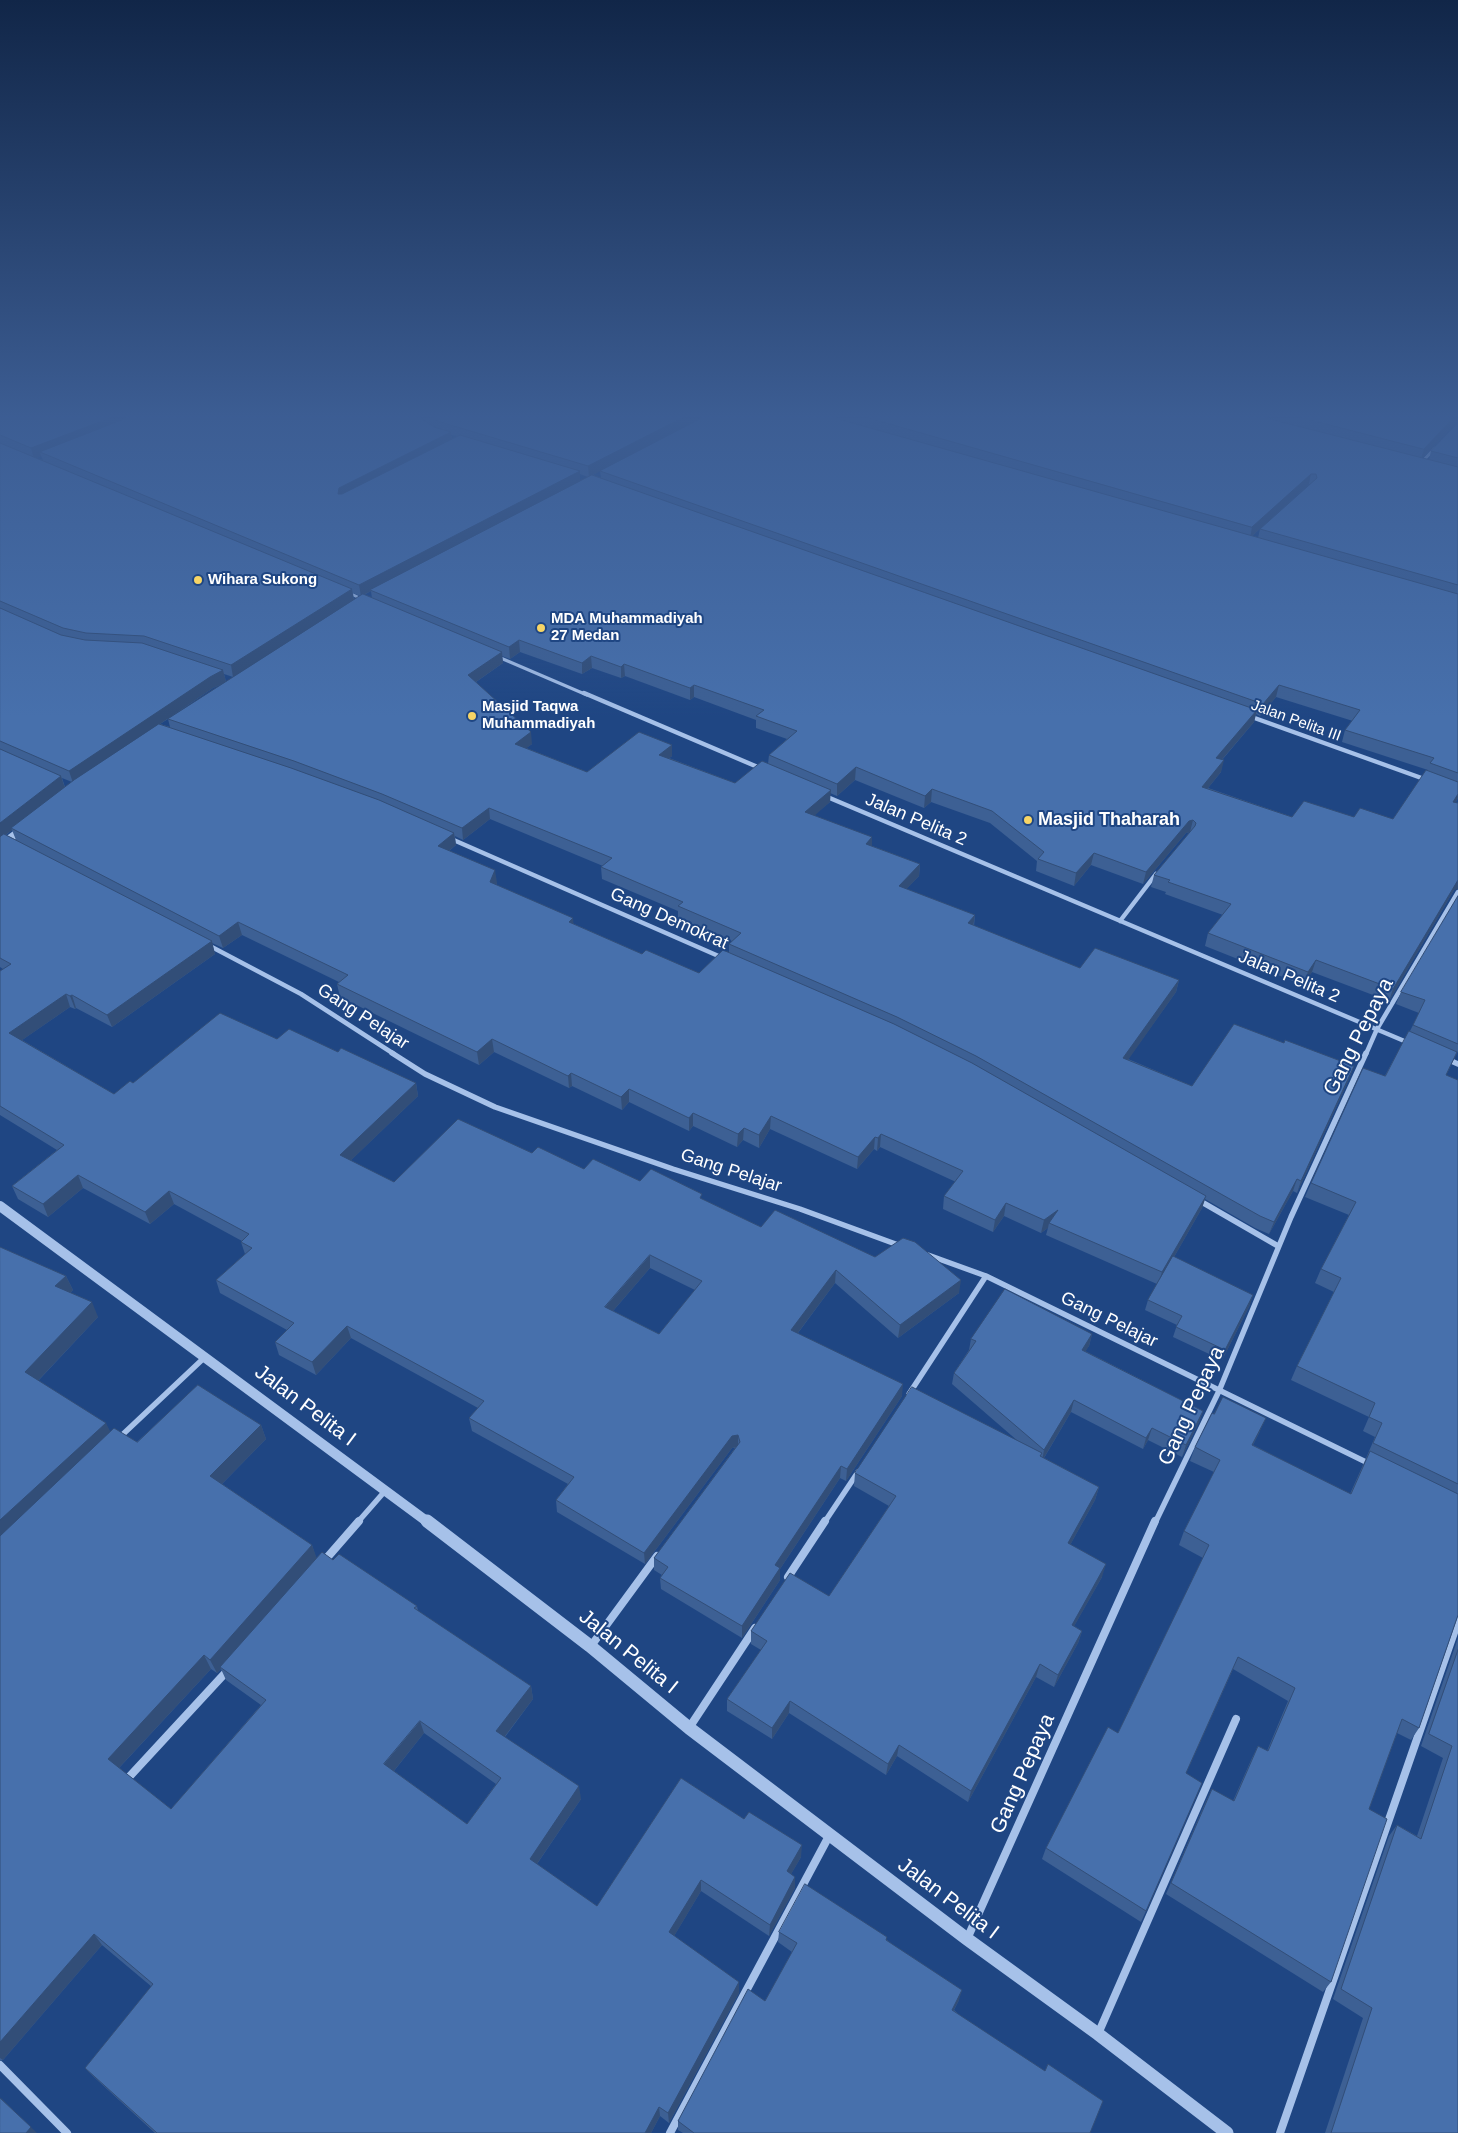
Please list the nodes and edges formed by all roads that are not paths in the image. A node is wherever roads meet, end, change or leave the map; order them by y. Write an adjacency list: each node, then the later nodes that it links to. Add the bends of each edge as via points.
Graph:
1 (345, 592): 3 (street)
2 (372, 595): 3 (street)
3 (364, 600): 4 (street); 5 (street)
4 (373, 604)
5 (356, 605)
6 (491, 654): 8 (street)
7 (1244, 714): 9 (street, Jalan Pelita III)
8 (764, 770)
9 (1430, 781)
10 (819, 793): 18 (street, Jalan Pelita 2)
11 (30, 823): 13 (street)
12 (444, 836): 20 (street, Gang Demokrat)
13 (8, 841): 14 (street); 15 (street)
14 (16, 845)
15 (0, 846)
16 (1163, 866): 18 (street)
17 (1458, 892): 21 (street, Gang Pepaya)
18 (1120, 921): 21 (street, Jalan Pelita 2)
19 (204, 942): 28 (street, Gang Pelajar, via 301,994 424,1074 495,1108 800,1209)
20 (731, 961)
21 (1378, 1029): 22 (street, Jalan Pelita 2); 27 (street, Gang Pepaya)
22 (1413, 1045)
23 (1440, 1056): 24 (street)
24 (1458, 1064)
25 (1193, 1198): 27 (street)
26 (0, 1206): 31 (street, Jalan Pelita I)
27 (1278, 1246): 32 (street, Gang Pepaya)
28 (912, 1250)
29 (921, 1253): 30 (street, Gang Pelajar)
30 (986, 1276): 32 (street, Gang Pelajar); 33 (street)
31 (205, 1357): 34 (street); 37 (street, Jalan Pelita I)
32 (1219, 1391): 36 (street, Gang Pelajar); 49 (street, Gang Pepaya, via 1134,1565)
33 (905, 1400)
34 (113, 1444)
35 (862, 1465): 40 (street)
36 (1378, 1468)
37 (386, 1491): 39 (street); 43 (street, Jalan Pelita I)
38 (660, 1553): 43 (street)
39 (319, 1566)
40 (786, 1580)
41 (1458, 1621): 55 (street)
42 (760, 1622): 46 (street)
43 (590, 1646): 46 (street, Jalan Pelita I)
44 (230, 1667): 47 (street)
45 (1236, 1719): 50 (street)
46 (689, 1728): 48 (street, Jalan Pelita I)
47 (130, 1776)
48 (829, 1835): 49 (street, Jalan Pelita I); 53 (street)
49 (967, 1939): 50 (street, Jalan Pelita I)
50 (1098, 2034): 54 (street, Jalan Pelita I)
51 (0, 2065): 52 (street)
52 (67, 2133)
53 (670, 2133)
54 (1227, 2133)
55 (1280, 2133)

